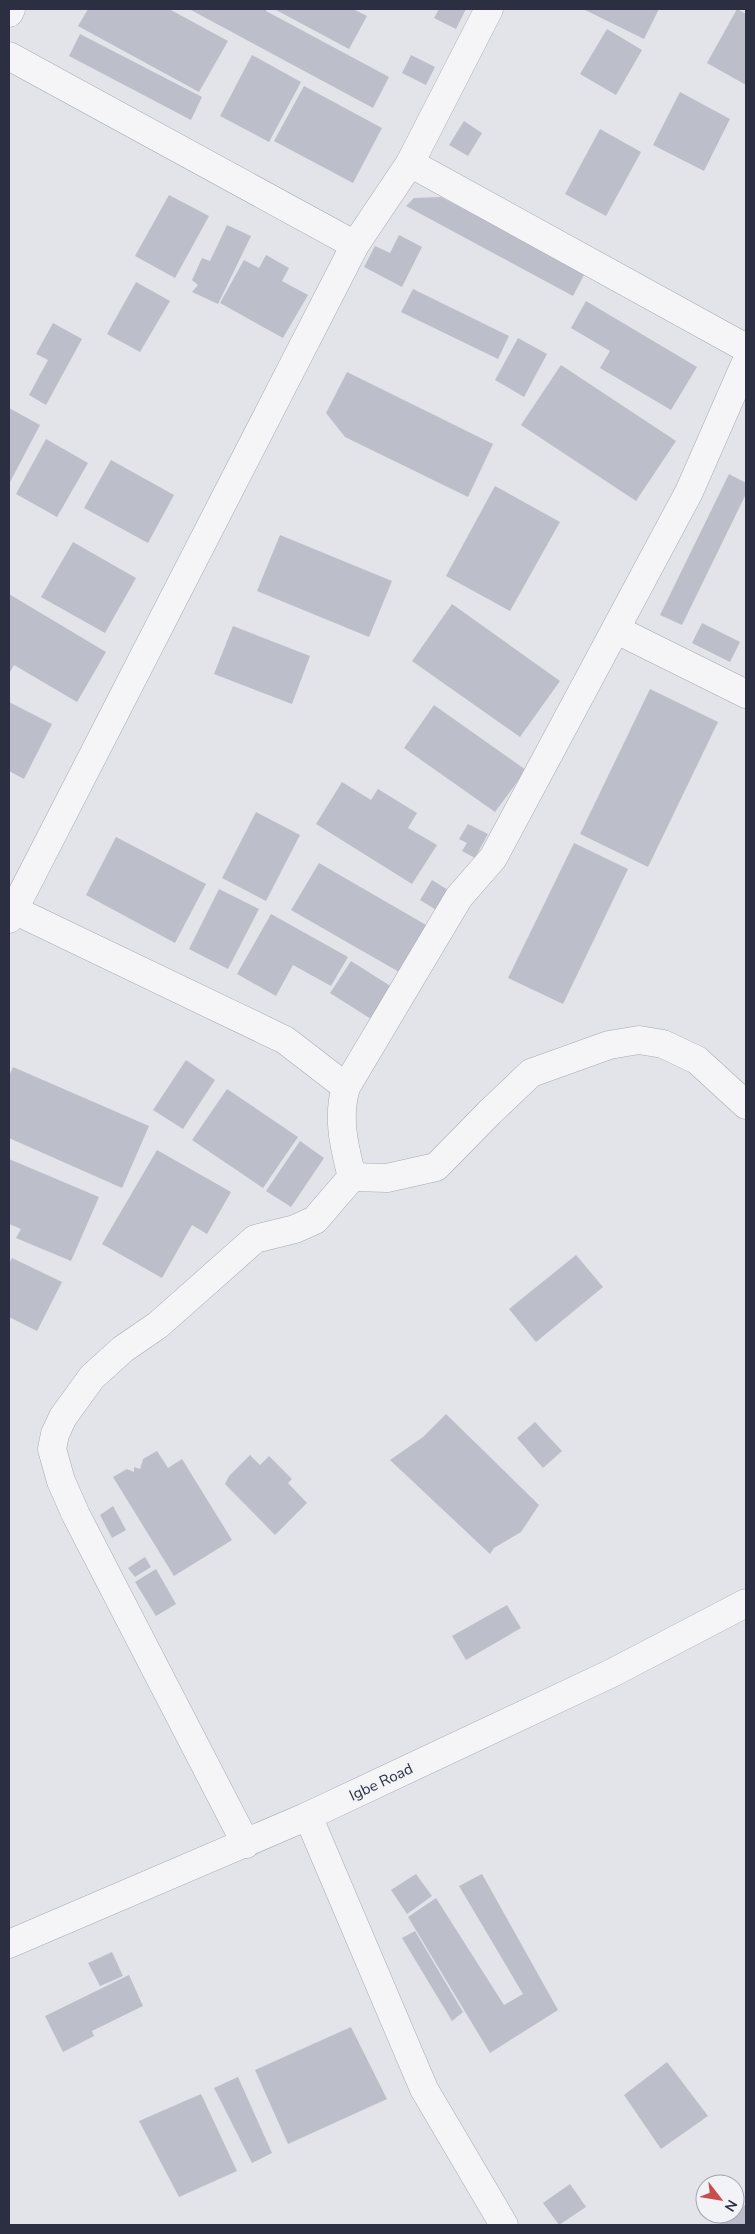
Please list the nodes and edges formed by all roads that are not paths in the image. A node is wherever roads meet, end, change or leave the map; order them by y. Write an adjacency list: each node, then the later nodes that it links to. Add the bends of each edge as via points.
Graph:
1 (11, 9): 3 (street)
2 (489, 9): 5 (street)
3 (9, 13)
4 (9, 56): 6 (street)
5 (410, 163): 6 (street); 7 (street)
6 (355, 245): 11 (street)
7 (746, 348)
8 (746, 362): 9 (street, via 689,492)
9 (616, 630): 10 (street); 12 (street, via 493,858 459,897)
10 (746, 694)
11 (11, 914): 12 (street, via 285,1040)
12 (346, 1087): 14 (street, via 341,1104 342,1122 344,1147)
13 (746, 1105): 14 (street, via 697,1060 662,1044 639,1040 608,1045 531,1073 436,1167 387,1178)
14 (352, 1176): 17 (street, via 315,1220 295,1229 255,1239 158,1325 123,1349 92,1377 63,1417 52,1449 76,1515)
15 (746, 1604): 16 (street, Igbe Road, via 612,1673)
16 (308, 1816): 17 (street, Igbe Road); 19 (street, via 424,2089)
17 (246, 1844): 18 (street, Igbe Road)
18 (9, 1944)
19 (504, 2225)

